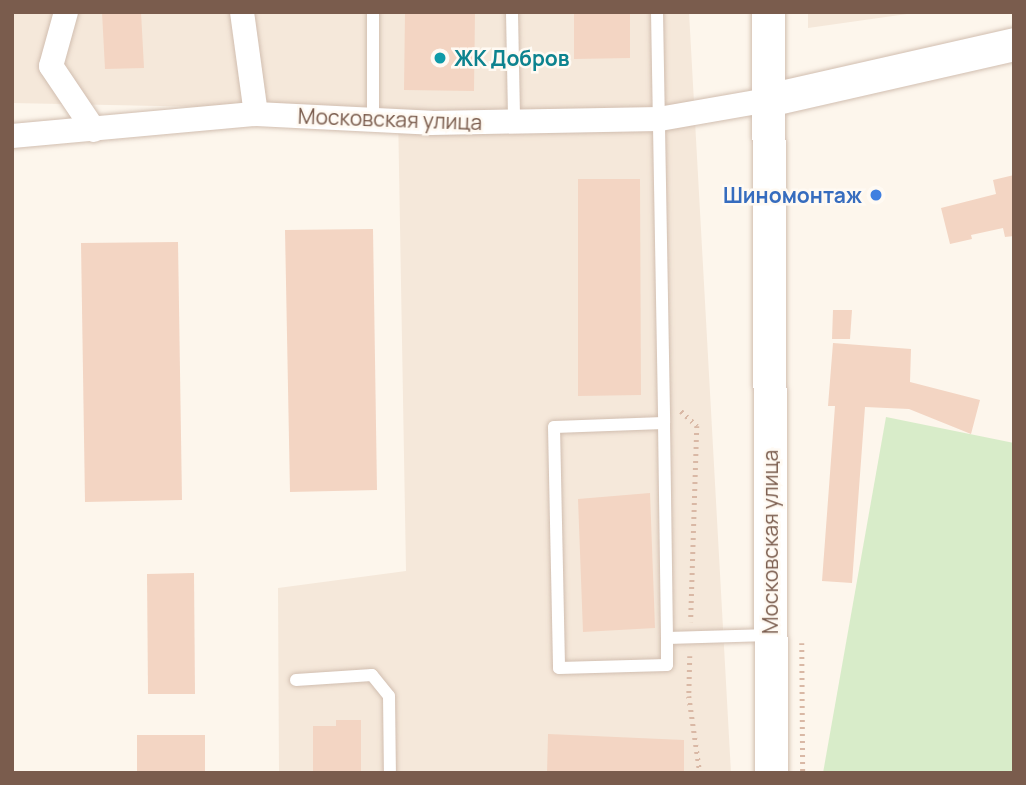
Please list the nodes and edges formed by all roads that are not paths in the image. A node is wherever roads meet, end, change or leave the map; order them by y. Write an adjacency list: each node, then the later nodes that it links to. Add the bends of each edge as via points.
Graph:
1 (66, 12): 13 (street, via 51,66)
2 (242, 12): 9 (street)
3 (373, 12): 11 (lane)
4 (512, 12): 12 (lane)
5 (657, 12): 10 (lane)
6 (768, 12): 8 (main road, Московская улица)
7 (1014, 44): 8 (main road)
8 (768, 100): 10 (street, Московская улица); 16 (main road, Московская улица)
9 (256, 114): 11 (street, Московская улица); 13 (street, Московская улица)
10 (659, 119): 12 (street, Московская улица); 15 (lane)
11 (373, 120): 12 (street, Московская улица)
12 (514, 121)
13 (94, 130): 14 (street, Московская улица)
14 (12, 136)
15 (664, 423): 17 (lane); 17 (lane, via 554,428 559,668 667,665)
16 (771, 635): 17 (lane); 20 (main road, Московская улица)
17 (667, 638)
18 (296, 680): 19 (lane, via 372,675 389,696)
19 (390, 773)
20 (771, 773)

